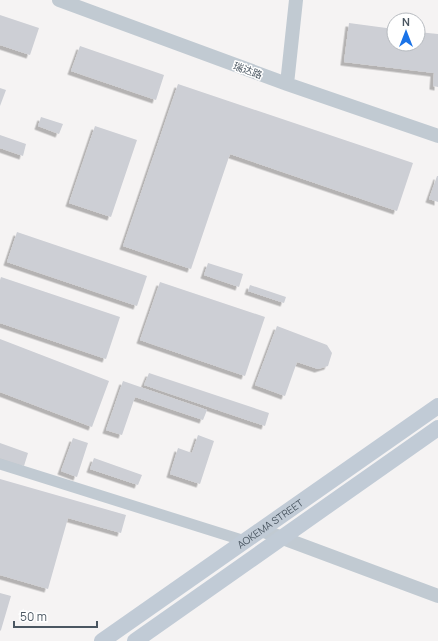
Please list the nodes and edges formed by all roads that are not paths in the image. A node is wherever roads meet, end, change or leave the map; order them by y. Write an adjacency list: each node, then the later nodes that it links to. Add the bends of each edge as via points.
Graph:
1 (59, 0): 3 (street, 瑞达路)
2 (296, 0): 3 (street)
3 (287, 84): 4 (street, 瑞达路)
4 (438, 136)
5 (438, 406): 8 (main road, AOKEMA STREET)
6 (438, 428): 9 (main road, AOKEMA STREET)
7 (0, 464): 10 (street)
8 (260, 530): 9 (street); 10 (main road, AOKEMA STREET)
9 (282, 538): 11 (street); 13 (main road, AOKEMA STREET)
10 (245, 541): 12 (main road, AOKEMA STREET)
11 (438, 596)
12 (102, 641)
13 (135, 641)

